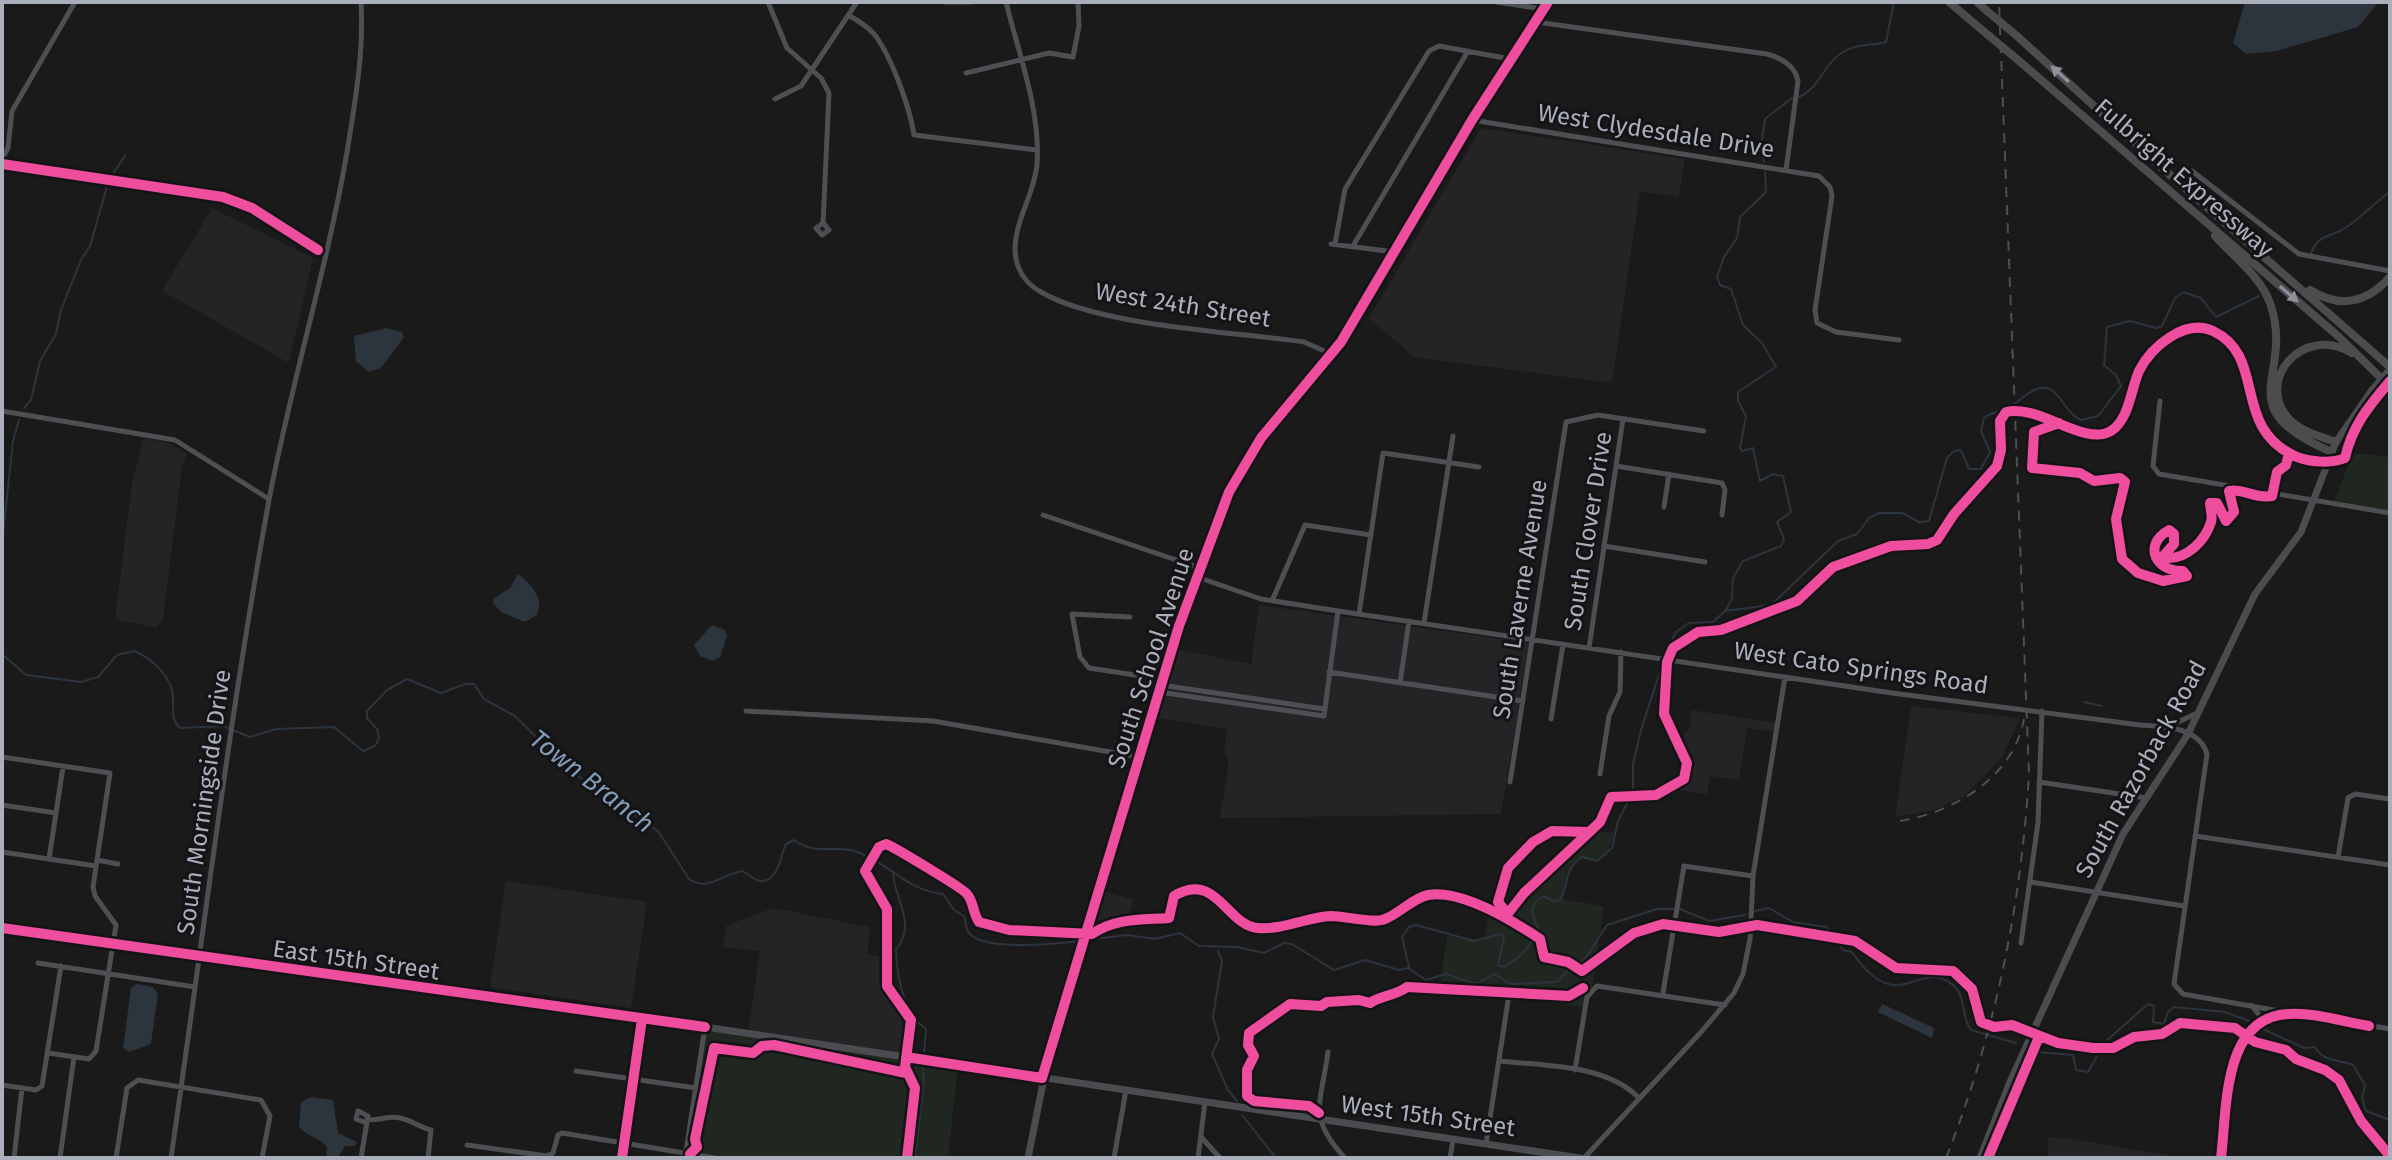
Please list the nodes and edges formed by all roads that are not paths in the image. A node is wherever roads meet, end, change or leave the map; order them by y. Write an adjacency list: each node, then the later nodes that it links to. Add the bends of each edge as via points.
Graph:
1 (75, 2): 23 (street, via 12,111)
2 (361, 2): 49 (street, South Morningside Drive, via 360,70 338,203)
3 (768, 2): 18 (street, via 787,48)
4 (857, 2): 13 (street)
5 (945, 2): 6 (street)
6 (972, 2)
7 (1006, 2): 16 (street)
8 (1078, 2): 16 (street, via 1073,57 1049,53)
9 (1497, 2): 12 (street)
10 (1949, 2): 26 (highway, Fulbright Expressway, bridge)
11 (1977, 2): 30 (highway, Fulbright Expressway, one-way to 11, bridge)
12 (1546, 5): 14 (main road, South School Avenue)
13 (848, 15): 18 (street); 22 (street, via 880,43 914,135)
14 (1534, 22): 17 (main road, South School Avenue); 24 (street, via 1767,54 1784,61 1798,81)
15 (1468, 51): 17 (street); 28 (street); 28 (street, via 1439,46 1429,51 1345,189 1333,244)
16 (1020, 59): 19 (street); 22 (street)
17 (1510, 59): 21 (main road, South School Avenue)
18 (811, 71): 20 (street, via 801,86); 27 (street, via 826,85 830,103)
19 (966, 73)
20 (775, 99)
21 (1472, 120): 24 (street, West Clydesdale Drive); 29 (main road, South School Avenue)
22 (1037, 150): 34 (street, West 24th Street, via 1016,248 1031,285 1108,314 1304,342)
23 (2, 159)
24 (1786, 170): 33 (street, West Clydesdale Drive, via 1819,176 1830,187 1817,323 1836,332)
25 (2192, 171): 31 (street, via 2299,254)
26 (2187, 206): 35 (highway, Fulbright Expressway, one-way to 35); 44 (highway, via 2270,301 2275,332 2270,388 2276,416 2290,432)
27 (823, 223)
28 (1353, 246): 29 (street)
29 (1395, 252): 34 (main road, South School Avenue)
30 (2282, 271): 32 (highway, via 2339,302 2369,297); 36 (highway, Fulbright Expressway)
31 (2390, 271)
32 (2390, 277)
33 (1899, 340)
34 (1331, 354): 58 (main road, South School Avenue, via 1242,466)
35 (2369, 365): 37 (highway, Fulbright Expressway); 43 (highway, via 2326,343 2302,349 2284,366 2279,389 2285,412 2303,429)
36 (2390, 368): 43 (main road, South Razorback Road, bridge)
37 (2390, 387)
38 (2160, 401): 50 (street, via 2153,466 2159,474)
39 (2, 411): 49 (street, via 175,440)
40 (1623, 419): 41 (street); 46 (street, South Clover Drive); 66 (street, South Laverne Avenue, via 1598,415 1566,422)
41 (1704, 431)
42 (1453, 436): 45 (street)
43 (2336, 442): 44 (main road, South Razorback Road)
44 (2332, 452): 50 (main road, South Razorback Road)
45 (1448, 462): 47 (street); 55 (street, via 1383,453); 65 (street)
46 (1616, 466): 48 (street); 56 (street, South Clover Drive)
47 (1479, 467)
48 (1669, 474): 51 (street); 54 (street, via 1722,483)
49 (269, 499): 105 (street, South Morningside Drive)
50 (2315, 499): 52 (street); 75 (main road, South Razorback Road, via 2296,541 2251,602)
51 (1664, 507)
52 (2390, 513)
53 (1043, 515): 58 (street)
54 (1722, 515)
55 (1371, 535): 60 (street, via 1305,525); 62 (street)
56 (1604, 546): 57 (street); 68 (street, South Clover Drive)
57 (1705, 562)
58 (1200, 568): 59 (main road, South School Avenue)
59 (1197, 577): 60 (street, West Cato Springs Road); 73 (main road, South School Avenue)
60 (1272, 601): 61 (street, West Cato Springs Road)
61 (1338, 611): 62 (street, West Cato Springs Road); 70 (street)
62 (1359, 614): 64 (street, West Cato Springs Road)
63 (1130, 617): 73 (street, via 1072,614 1083,664)
64 (1409, 621): 65 (street, West Cato Springs Road); 72 (street)
65 (1424, 623): 66 (street, West Cato Springs Road)
66 (1532, 640): 67 (street, West Cato Springs Road); 74 (street, South Laverne Avenue)
67 (1563, 645): 68 (street, West Cato Springs Road); 78 (street)
68 (1589, 648): 69 (street, West Cato Springs Road)
69 (1621, 652): 71 (street, West Cato Springs Road); 84 (street, via 1620,692 1609,716)
70 (1329, 672): 72 (street); 73 (street, via 1324,712)
71 (1785, 677): 77 (street, West Cato Springs Road); 98 (street)
72 (1400, 683): 74 (street)
73 (1161, 685): 82 (main road, South School Avenue)
74 (1523, 701): 85 (street, South Laverne Avenue)
75 (2201, 710): 79 (street); 80 (main road, South Razorback Road)
76 (746, 711): 82 (street, via 933,721)
77 (2042, 711): 79 (street, West Cato Springs Road); 86 (street)
78 (1551, 719)
79 (2172, 725): 80 (street, West Cato Springs Road)
80 (2188, 734): 87 (main road, South Razorback Road); 91 (street, via 2207,754)
81 (2, 757): 83 (street)
82 (1139, 757): 127 (main road, South School Avenue)
83 (63, 767): 90 (street); 95 (street, via 110,773)
84 (1600, 774)
85 (1510, 782)
86 (2039, 782): 87 (street); 99 (street)
87 (2147, 798): 100 (main road, South Razorback Road)
88 (2390, 799): 93 (street, via 2351,796)
89 (2, 805): 90 (street)
90 (56, 813): 94 (street)
91 (2195, 836): 93 (street); 101 (street)
92 (2, 852): 94 (street)
93 (2338, 857): 97 (street)
94 (49, 859): 95 (street)
95 (96, 863): 96 (street); 104 (street, via 93,887 113,917)
96 (118, 864)
97 (2390, 865)
98 (1753, 876): 110 (street, via 1684,866); 112 (street, via 1746,961)
99 (2031, 882): 100 (street); 103 (street)
100 (2095, 892): 101 (street); 159 (main road, South Razorback Road)
101 (2184, 906): 113 (street, via 2174,984 2183,994)
102 (2, 928): 104 (main road, East 15th Street)
103 (2021, 943)
104 (113, 945): 105 (main road, East 15th Street); 108 (street)
105 (199, 958): 109 (street, South Morningside Drive); 116 (main road, East 15th Street)
106 (38, 963): 107 (street)
107 (61, 966): 108 (street); 122 (street)
108 (108, 973): 109 (street); 123 (street, via 94,1055)
109 (195, 987): 130 (street, South Morningside Drive)
110 (1663, 993): 112 (street); 125 (street, via 1592,988)
111 (1508, 1001): 124 (street)
112 (1725, 1005): 134 (street)
113 (2252, 1005): 114 (street); 117 (street)
114 (2267, 1007): 115 (street); 117 (street)
115 (2290, 1013): 117 (street); 119 (street)
116 (642, 1019): 118 (main road, East 15th Street); 128 (street)
117 (2267, 1020): 160 (street, via 2246,1036 2236,1054)
118 (705, 1027): 120 (main road, East 15th Street); 132 (street)
119 (2390, 1029)
120 (796, 1041): 127 (main road, West 15th Street)
121 (1328, 1052): 136 (street)
122 (48, 1053): 123 (street); 131 (street, via 42,1086)
123 (74, 1057): 144 (street)
124 (1500, 1061): 125 (street); 141 (street)
125 (1575, 1070): 134 (street, via 1620,1083)
126 (576, 1071): 128 (street)
127 (1042, 1078): 133 (main road, West 15th Street); 152 (main road, South School Avenue)
128 (633, 1079): 132 (street); 139 (street)
129 (2, 1085): 131 (street)
130 (182, 1086): 145 (street, via 130,1082); 146 (street, South Morningside Drive); 147 (street, via 256,1098 270,1111)
131 (22, 1088): 143 (street)
132 (696, 1088): 142 (street)
133 (1126, 1090): 135 (main road, West 15th Street); 153 (street)
134 (1638, 1097): 158 (street)
135 (1205, 1102): 136 (main road, West 15th Street); 137 (street)
136 (1319, 1120): 138 (main road, West 15th Street); 156 (street)
137 (1201, 1137): 154 (street); 155 (street)
138 (1453, 1140): 141 (main road, West 15th Street); 157 (street)
139 (624, 1141): 140 (street, via 562,1133 547,1156); 142 (street); 150 (street)
140 (467, 1145)
141 (1486, 1145): 158 (main road, West 15th Street)
142 (686, 1155): 151 (street)
143 (14, 1158)
144 (60, 1158)
145 (116, 1158)
146 (171, 1158)
147 (262, 1158)
148 (361, 1158): 149 (street, via 366,1121 386,1116 431,1130)
149 (428, 1158)
150 (622, 1158)
151 (715, 1158)
152 (1028, 1158)
153 (1114, 1158)
154 (1198, 1158)
155 (1220, 1158)
156 (1345, 1158)
157 (1450, 1158)
158 (1582, 1158)
159 (1980, 1158)
160 (2221, 1158)

